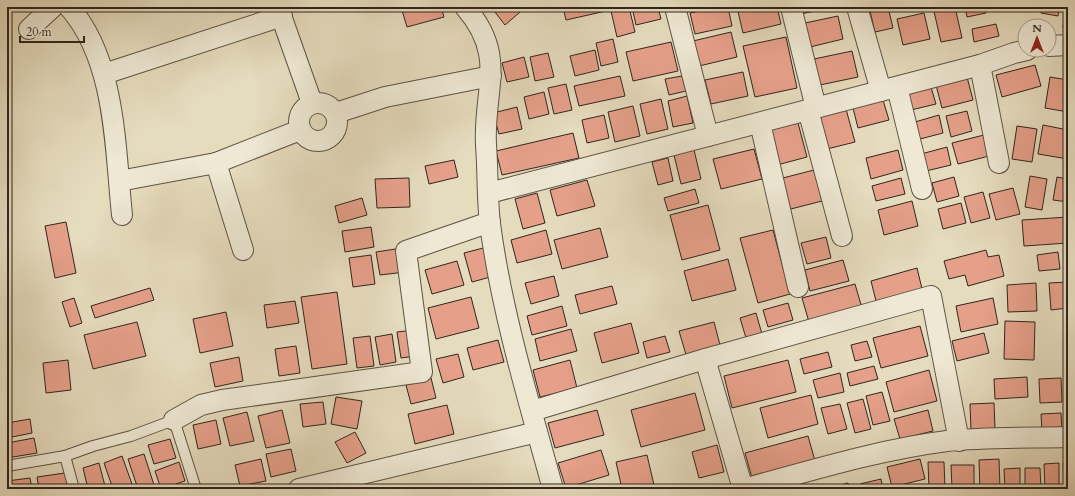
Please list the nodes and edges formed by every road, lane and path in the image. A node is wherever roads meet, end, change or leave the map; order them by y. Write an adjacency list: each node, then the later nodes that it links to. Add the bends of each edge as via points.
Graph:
1 (52, 7): 8 (street)
2 (69, 7): 13 (street, via 96,50)
3 (465, 7): 14 (street, via 483,35 491,57)
4 (675, 7): 21 (street)
5 (791, 7): 17 (street)
6 (857, 7): 15 (street)
7 (280, 11): 13 (street); 16 (street)
8 (29, 30)
9 (1068, 45): 10 (street)
10 (1057, 46)
11 (1017, 53): 12 (street)
12 (980, 65): 15 (street); 23 (street)
13 (104, 74): 24 (street, via 113,122)
14 (491, 76): 18 (street, via 385,97); 26 (street, via 486,135)
15 (889, 89): 17 (street); 25 (street)
16 (312, 103): 18 (street, via 328,105); 20 (street, via 299,117)
17 (812, 109): 19 (street); 29 (street)
18 (336, 113): 20 (street, via 337,126 327,140 320,142 308,139)
19 (760, 123): 21 (street); 31 (street)
20 (300, 130): 22 (street)
21 (708, 136): 26 (street)
22 (216, 163): 24 (street); 30 (street)
23 (999, 163)
24 (119, 181): 27 (street)
25 (922, 189)
26 (489, 193): 28 (street)
27 (122, 215)
28 (490, 222): 33 (street, via 503,299); 34 (street, via 406,251 422,372 222,400 201,406)
29 (842, 236)
30 (243, 250)
31 (798, 287)
32 (705, 359): 33 (street); 37 (street, via 931,296); 44 (street)
33 (532, 411): 35 (street)
34 (174, 420): 38 (lane); 41 (lane)
35 (537, 432): 42 (street); 43 (street)
36 (1068, 437): 37 (street)
37 (958, 441): 44 (street, via 913,446 863,457)
38 (65, 456): 39 (lane); 40 (lane)
39 (7, 466)
40 (74, 489)
41 (196, 489)
42 (300, 489)
43 (552, 489)
44 (743, 489)

